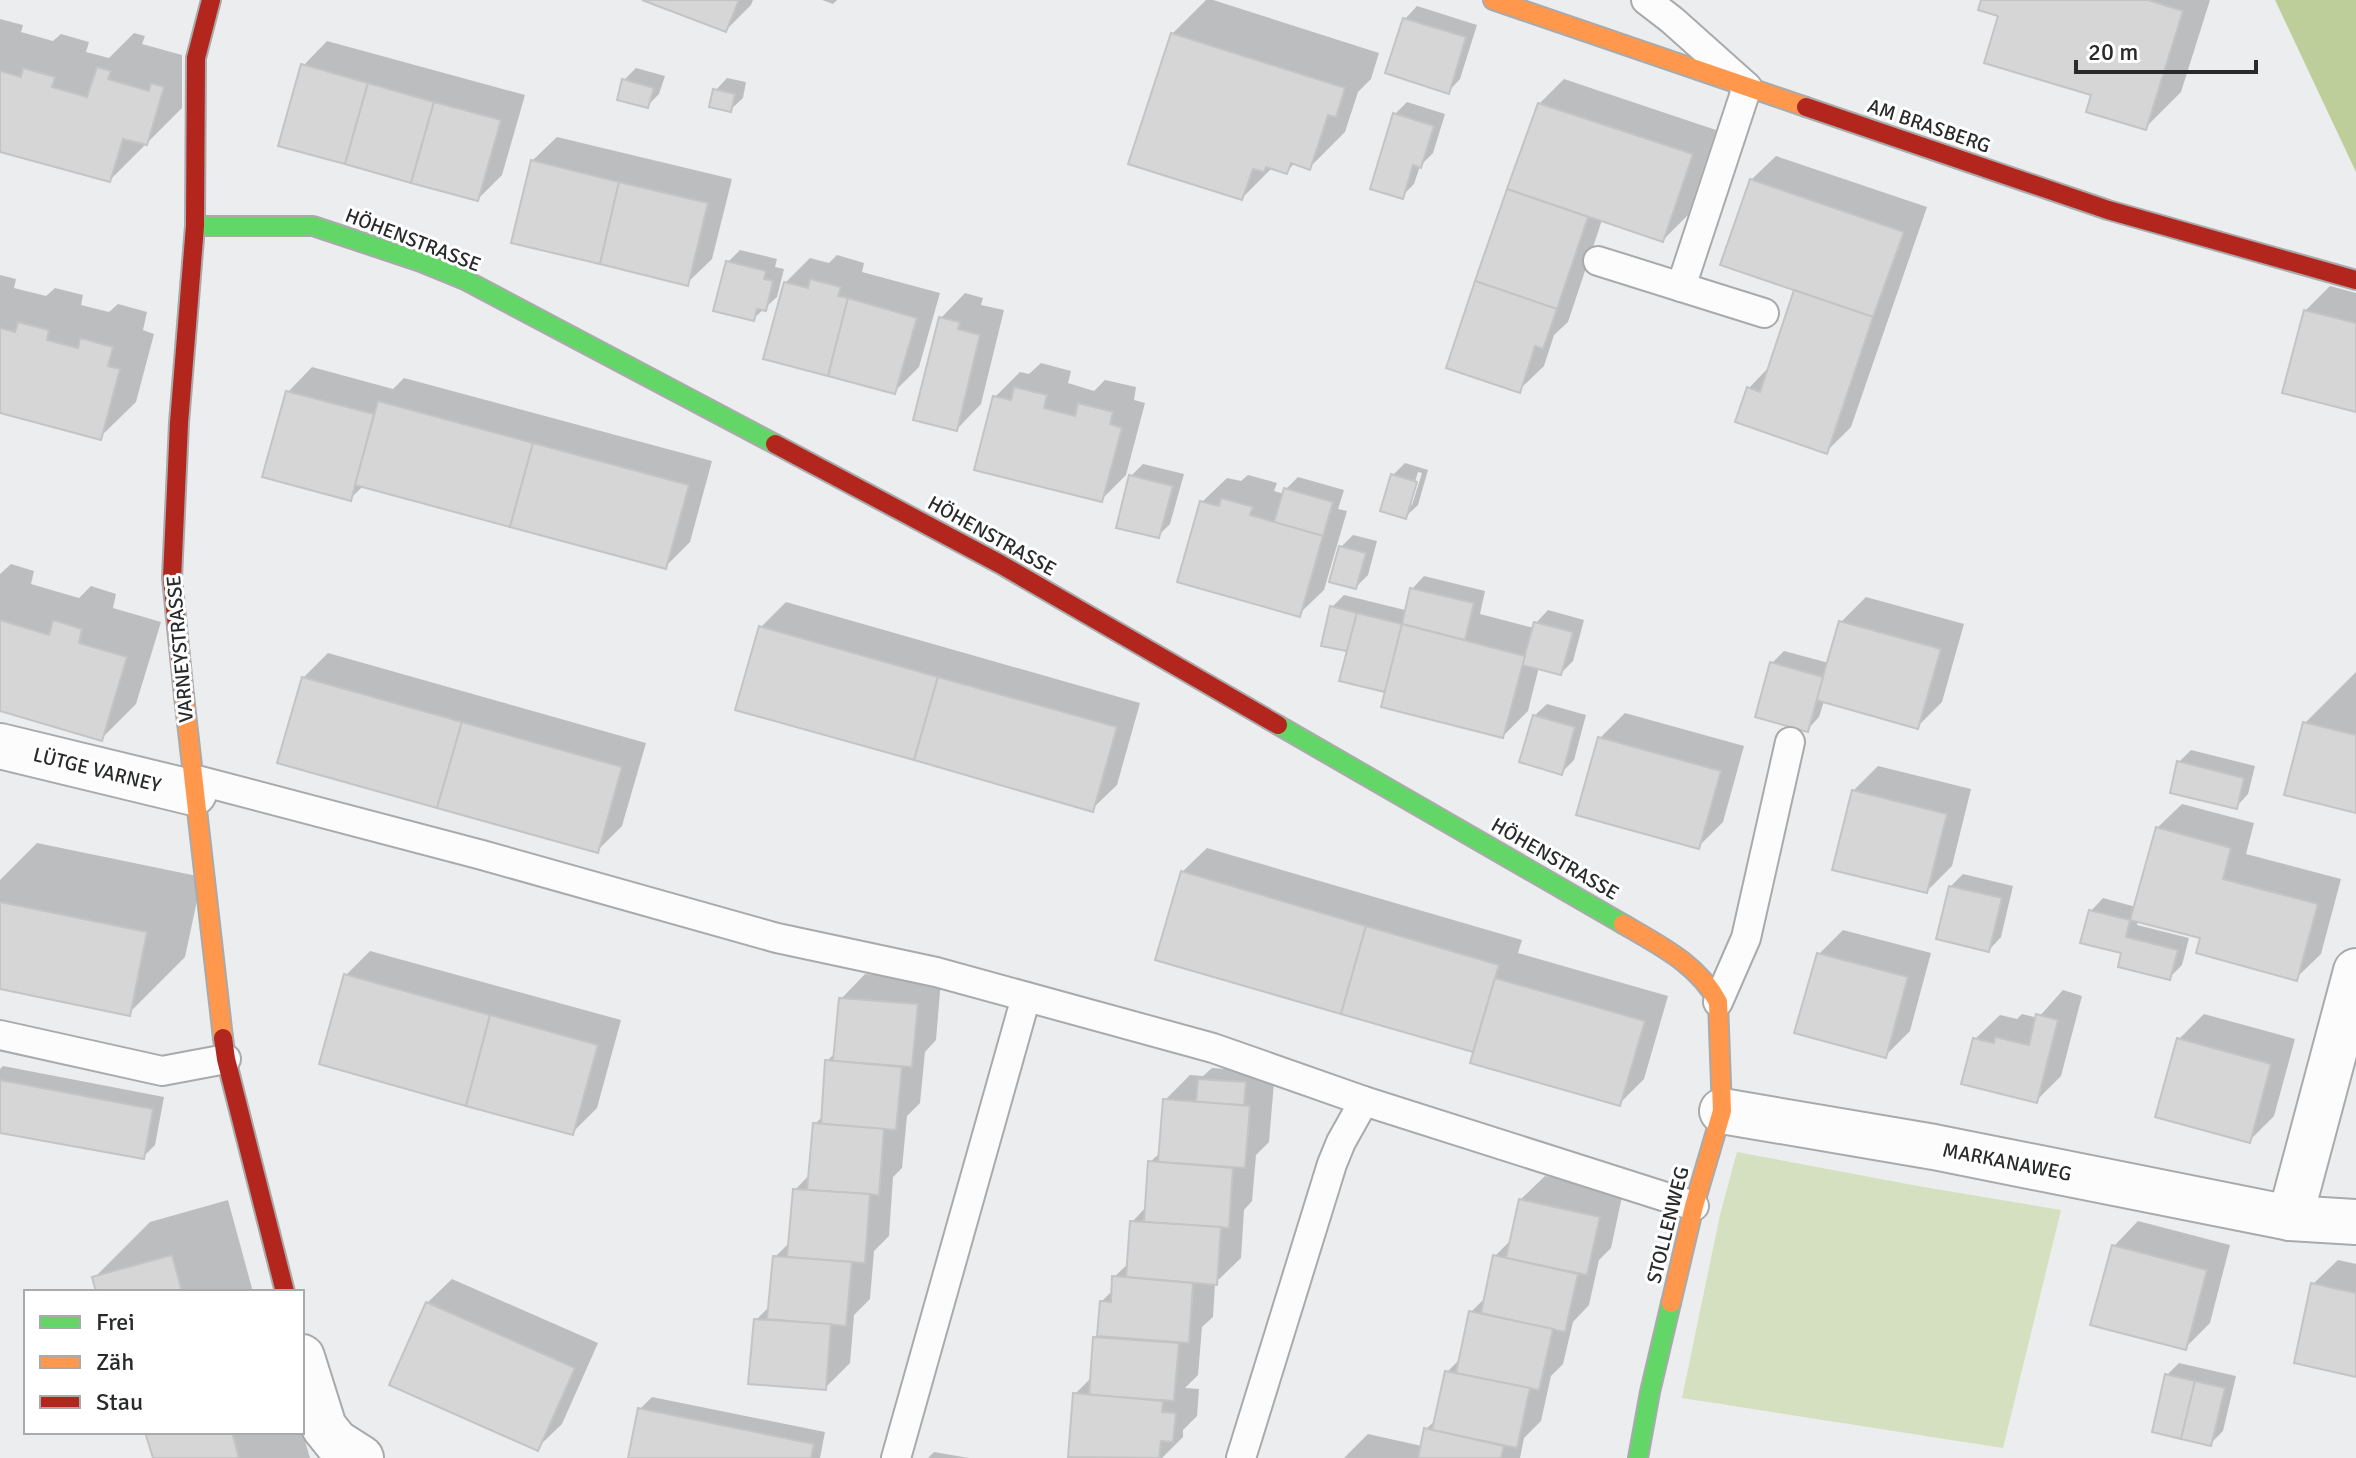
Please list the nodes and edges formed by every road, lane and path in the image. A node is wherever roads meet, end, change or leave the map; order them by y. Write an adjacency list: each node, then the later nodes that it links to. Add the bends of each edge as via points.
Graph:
1 (211, 0): 5 (street, VARNEYSTRASSE, via 196,58)
2 (1493, 0): 4 (street, AM BRASBERG)
3 (1646, 0): 4 (lane)
4 (1747, 87): 7 (street, AM BRASBERG, via 2108,210); 8 (lane)
5 (195, 226): 12 (street, VARNEYSTRASSE, via 172,578); 15 (street, HÖHENSTRASSE, via 313,226 465,280 1027,580 1679,957)
6 (1598, 261): 8 (lane)
7 (2356, 280)
8 (1681, 287): 9 (lane)
9 (1764, 313)
10 (1790, 742): 15 (lane, via 1746,938)
11 (0, 746): 12 (street, LÜTGE VARNEY)
12 (193, 786): 14 (lane, via 482,855 777,938); 17 (street, VARNEYSTRASSE)
13 (2356, 971): 21 (street)
14 (1026, 997): 18 (lane, via 1213,1048); 26 (lane)
15 (1718, 1002): 19 (street, STOLLENWEG)
16 (0, 1035): 17 (lane, via 162,1071)
17 (226, 1059): 23 (street, VARNEYSTRASSE)
18 (1364, 1101): 20 (lane); 27 (lane, via 1332,1164)
19 (1722, 1111): 20 (street, STOLLENWEG); 21 (street, MARKANAWEG)
20 (1694, 1206): 28 (street, STOLLENWEG)
21 (2290, 1218): 22 (street, MARKANAWEG)
22 (2356, 1222)
23 (284, 1290)
24 (304, 1365): 25 (street, via 324,1427)
25 (361, 1458)
26 (896, 1458)
27 (1241, 1458)
28 (1638, 1458)

